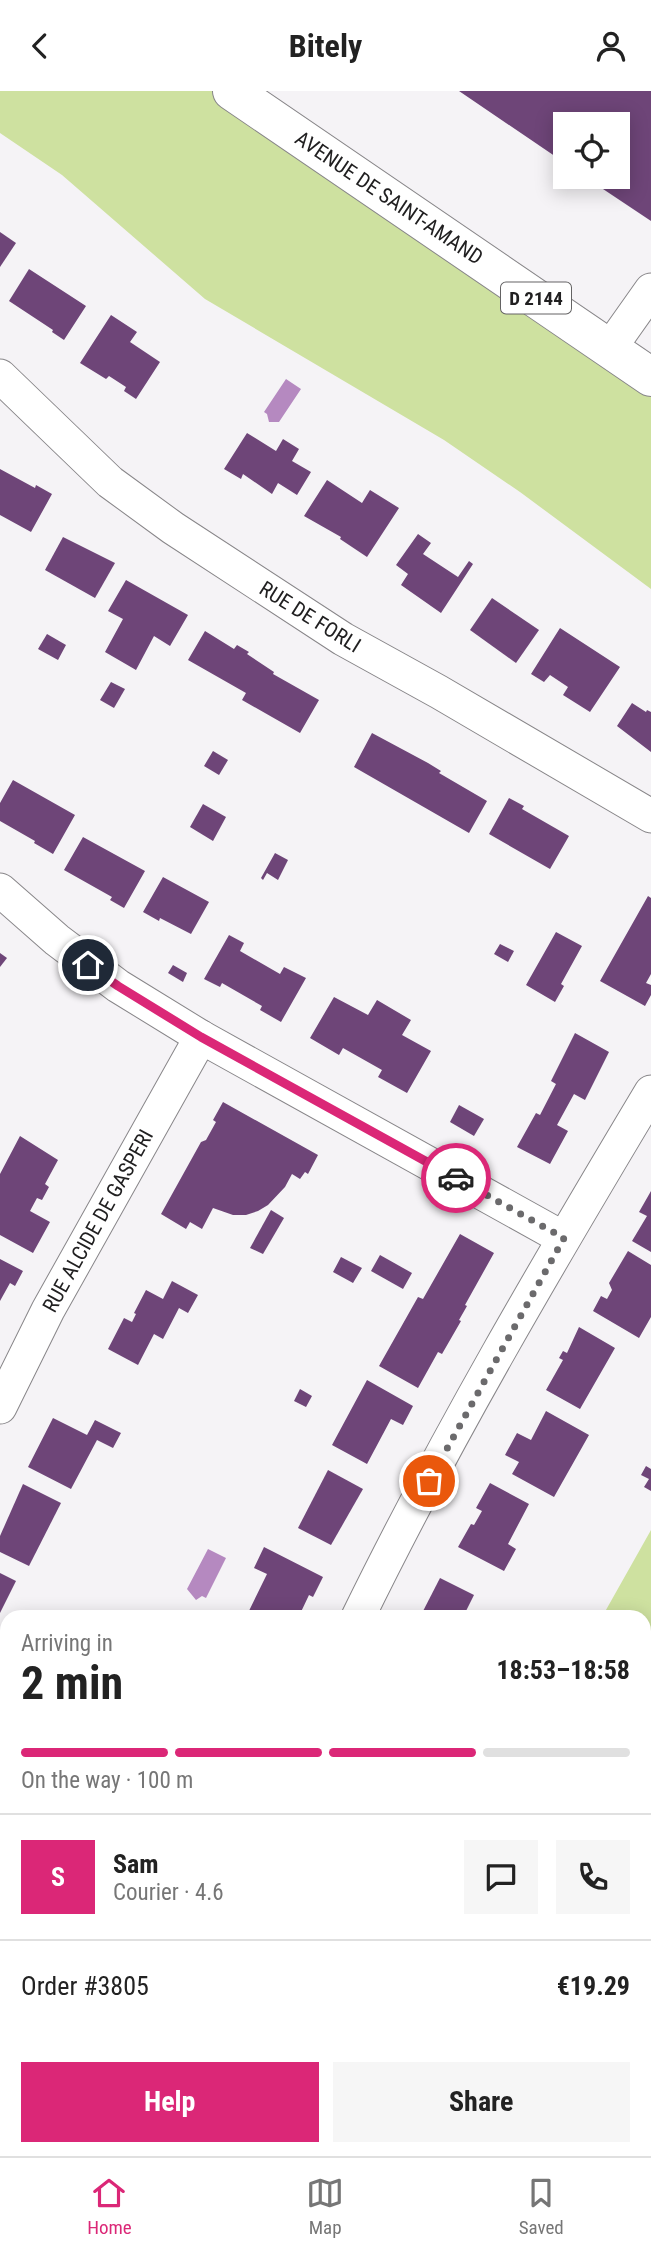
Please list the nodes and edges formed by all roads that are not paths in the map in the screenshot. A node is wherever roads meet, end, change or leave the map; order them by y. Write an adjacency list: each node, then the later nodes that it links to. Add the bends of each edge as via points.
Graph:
1 (232, 91): 3 (main road, AVENUE DE SAINT-AMAND / D 2144)
2 (651, 290): 3 (street)
3 (610, 348): 5 (main road, AVENUE DE SAINT-AMAND / D 2144)
4 (0, 376): 6 (street, RUE DE FORLI, via 110,482 173,528 343,639)
5 (651, 377)
6 (651, 816)
7 (0, 890): 8 (street, via 88,965)
8 (201, 1037): 10 (street); 11 (street, RUE ALCIDE DE GASPERI, via 48,1310)
9 (651, 1093): 10 (street)
10 (564, 1238): 12 (street)
11 (0, 1408)
12 (362, 1610)

